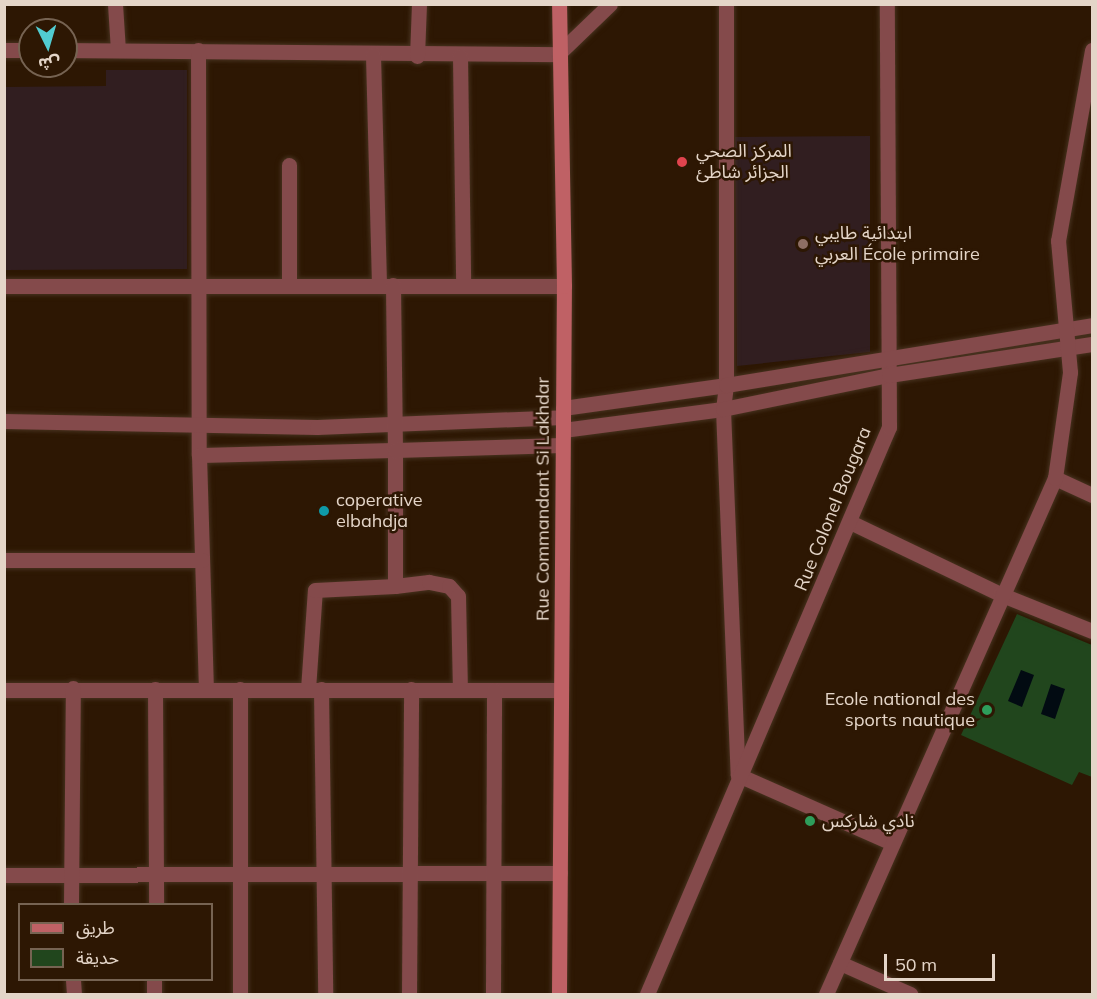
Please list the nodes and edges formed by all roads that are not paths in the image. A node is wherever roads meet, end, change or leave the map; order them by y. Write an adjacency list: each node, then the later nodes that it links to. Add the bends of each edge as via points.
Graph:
1 (116, 4): 8 (street)
2 (419, 4): 13 (street)
3 (560, 4): 11 (main road, Rue Commandant Si Lakhdar)
4 (610, 4): 11 (street)
5 (726, 4): 29 (street)
6 (887, 4): 27 (street, Rue Colonel Bougara)
7 (78, 50): 8 (street)
8 (118, 50): 9 (street)
9 (198, 50): 12 (street); 21 (street)
10 (1092, 50): 15 (street)
11 (558, 54): 14 (street); 22 (main road, Rue Commandant Si Lakhdar)
12 (373, 55): 13 (street); 18 (street)
13 (417, 56): 14 (street)
14 (460, 56): 19 (street)
15 (1087, 104): 24 (street, via 1058,242)
16 (289, 165): 17 (street)
17 (289, 285): 18 (street); 21 (street)
18 (386, 285): 19 (street); 33 (street)
19 (463, 285): 22 (street)
20 (4, 286): 21 (street)
21 (201, 286): 32 (street)
22 (564, 286): 34 (main road, Rue Commandant Si Lakhdar)
23 (1092, 324): 24 (street)
24 (1067, 328): 26 (street); 27 (street)
25 (1092, 344): 26 (street)
26 (1068, 347): 28 (street); 37 (street, via 1070,372)
27 (888, 356): 28 (street, Rue Colonel Bougara); 29 (street)
28 (889, 375): 30 (street); 39 (street, Rue Colonel Bougara, via 889,427)
29 (726, 386): 30 (street); 34 (street)
30 (723, 409): 34 (street); 55 (street)
31 (4, 421): 32 (street)
32 (200, 423): 33 (street, via 316,427); 36 (street)
33 (394, 423): 34 (street); 35 (street)
34 (563, 425): 35 (street); 54 (main road, Rue Commandant Si Lakhdar)
35 (395, 450): 36 (street); 42 (street)
36 (199, 455): 41 (street)
37 (1055, 478): 38 (street); 43 (street)
38 (1092, 495)
39 (850, 522): 43 (street); 55 (street, Rue Colonel Bougara, via 789,668)
40 (4, 560): 41 (street)
41 (202, 560): 47 (street)
42 (394, 585): 49 (street, via 315,590); 51 (street, via 429,582 449,586 458,596)
43 (1000, 594): 44 (street); 56 (street)
44 (1092, 631)
45 (72, 688): 46 (street); 52 (street); 60 (street)
46 (156, 689): 47 (street); 61 (street)
47 (206, 689): 48 (street)
48 (240, 689): 49 (street); 62 (street)
49 (314, 689): 50 (street); 63 (street)
50 (411, 689): 51 (street); 57 (street)
51 (460, 689): 53 (street)
52 (4, 690)
53 (494, 690): 54 (street); 58 (street)
54 (561, 690): 59 (main road, Rue Commandant Si Lakhdar)
55 (738, 775): 56 (street); 73 (street, Rue Colonel Bougara)
56 (892, 843): 67 (street)
57 (408, 873): 58 (street); 63 (street); 70 (street)
58 (493, 873): 59 (street); 71 (street)
59 (560, 873): 72 (main road, Rue Commandant Si Lakhdar)
60 (70, 874): 61 (street); 64 (street); 65 (street)
61 (156, 874): 62 (street); 66 (street)
62 (238, 874): 63 (street); 68 (street)
63 (323, 874): 69 (street)
64 (4, 875)
65 (71, 903)
66 (156, 903)
67 (840, 963): 74 (street); 75 (street)
68 (240, 994)
69 (325, 994)
70 (409, 994)
71 (493, 994)
72 (559, 994)
73 (646, 994)
74 (826, 994)
75 (910, 994)

